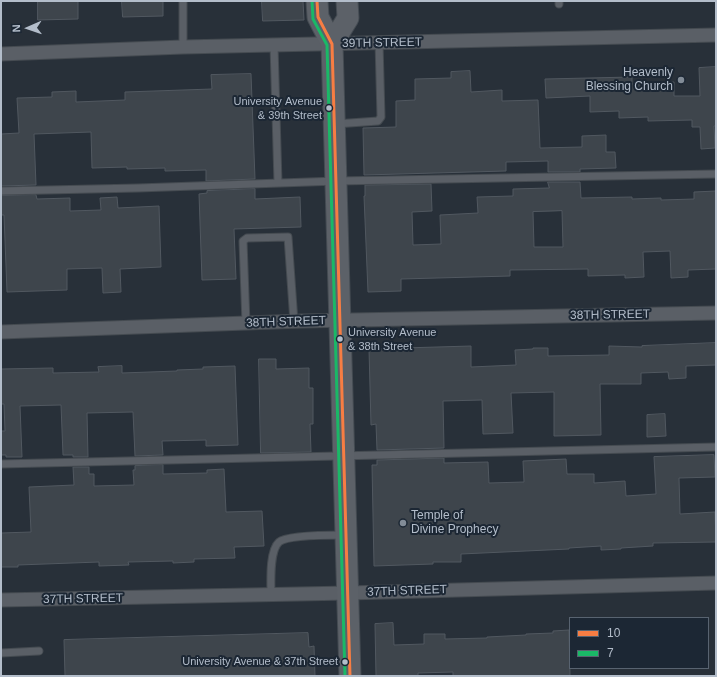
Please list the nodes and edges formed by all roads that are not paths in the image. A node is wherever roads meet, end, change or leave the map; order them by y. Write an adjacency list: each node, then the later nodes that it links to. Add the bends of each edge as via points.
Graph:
1 (183, 1): 8 (lane)
2 (318, 1): 6 (main road, via 318,17)
3 (347, 1): 6 (main road, via 348,18)
4 (716, 36): 5 (street, 39TH STREET)
5 (379, 42): 6 (street, 39TH STREET); 10 (lane, via 381,117 378,121)
6 (332, 44): 7 (street, 39TH STREET); 10 (main road)
7 (274, 45): 8 (street, 39TH STREET); 13 (lane)
8 (183, 46): 9 (street, 39TH STREET)
9 (1, 54)
10 (335, 124): 12 (main road)
11 (716, 174): 12 (lane)
12 (336, 182): 13 (lane); 16 (main road)
13 (278, 183): 14 (lane)
14 (1, 191)
15 (716, 313): 16 (street, 38TH STREET)
16 (340, 320): 17 (street, 38TH STREET); 21 (main road)
17 (294, 322): 18 (street, 38TH STREET); 18 (lane, via 290,240 288,237 247,238 243,241)
18 (246, 324): 19 (street, 38TH STREET)
19 (1, 332)
20 (716, 447): 21 (lane)
21 (344, 456): 22 (lane); 23 (main road)
22 (1, 464)
23 (346, 535): 25 (main road); 26 (lane, via 314,536 279,542 274,550)
24 (716, 583): 25 (street, 37TH STREET)
25 (348, 593): 26 (street, 37TH STREET); 30 (main road)
26 (271, 594): 27 (street, 37TH STREET)
27 (1, 600)
28 (39, 651): 29 (lane)
29 (1, 653)
30 (350, 676)

